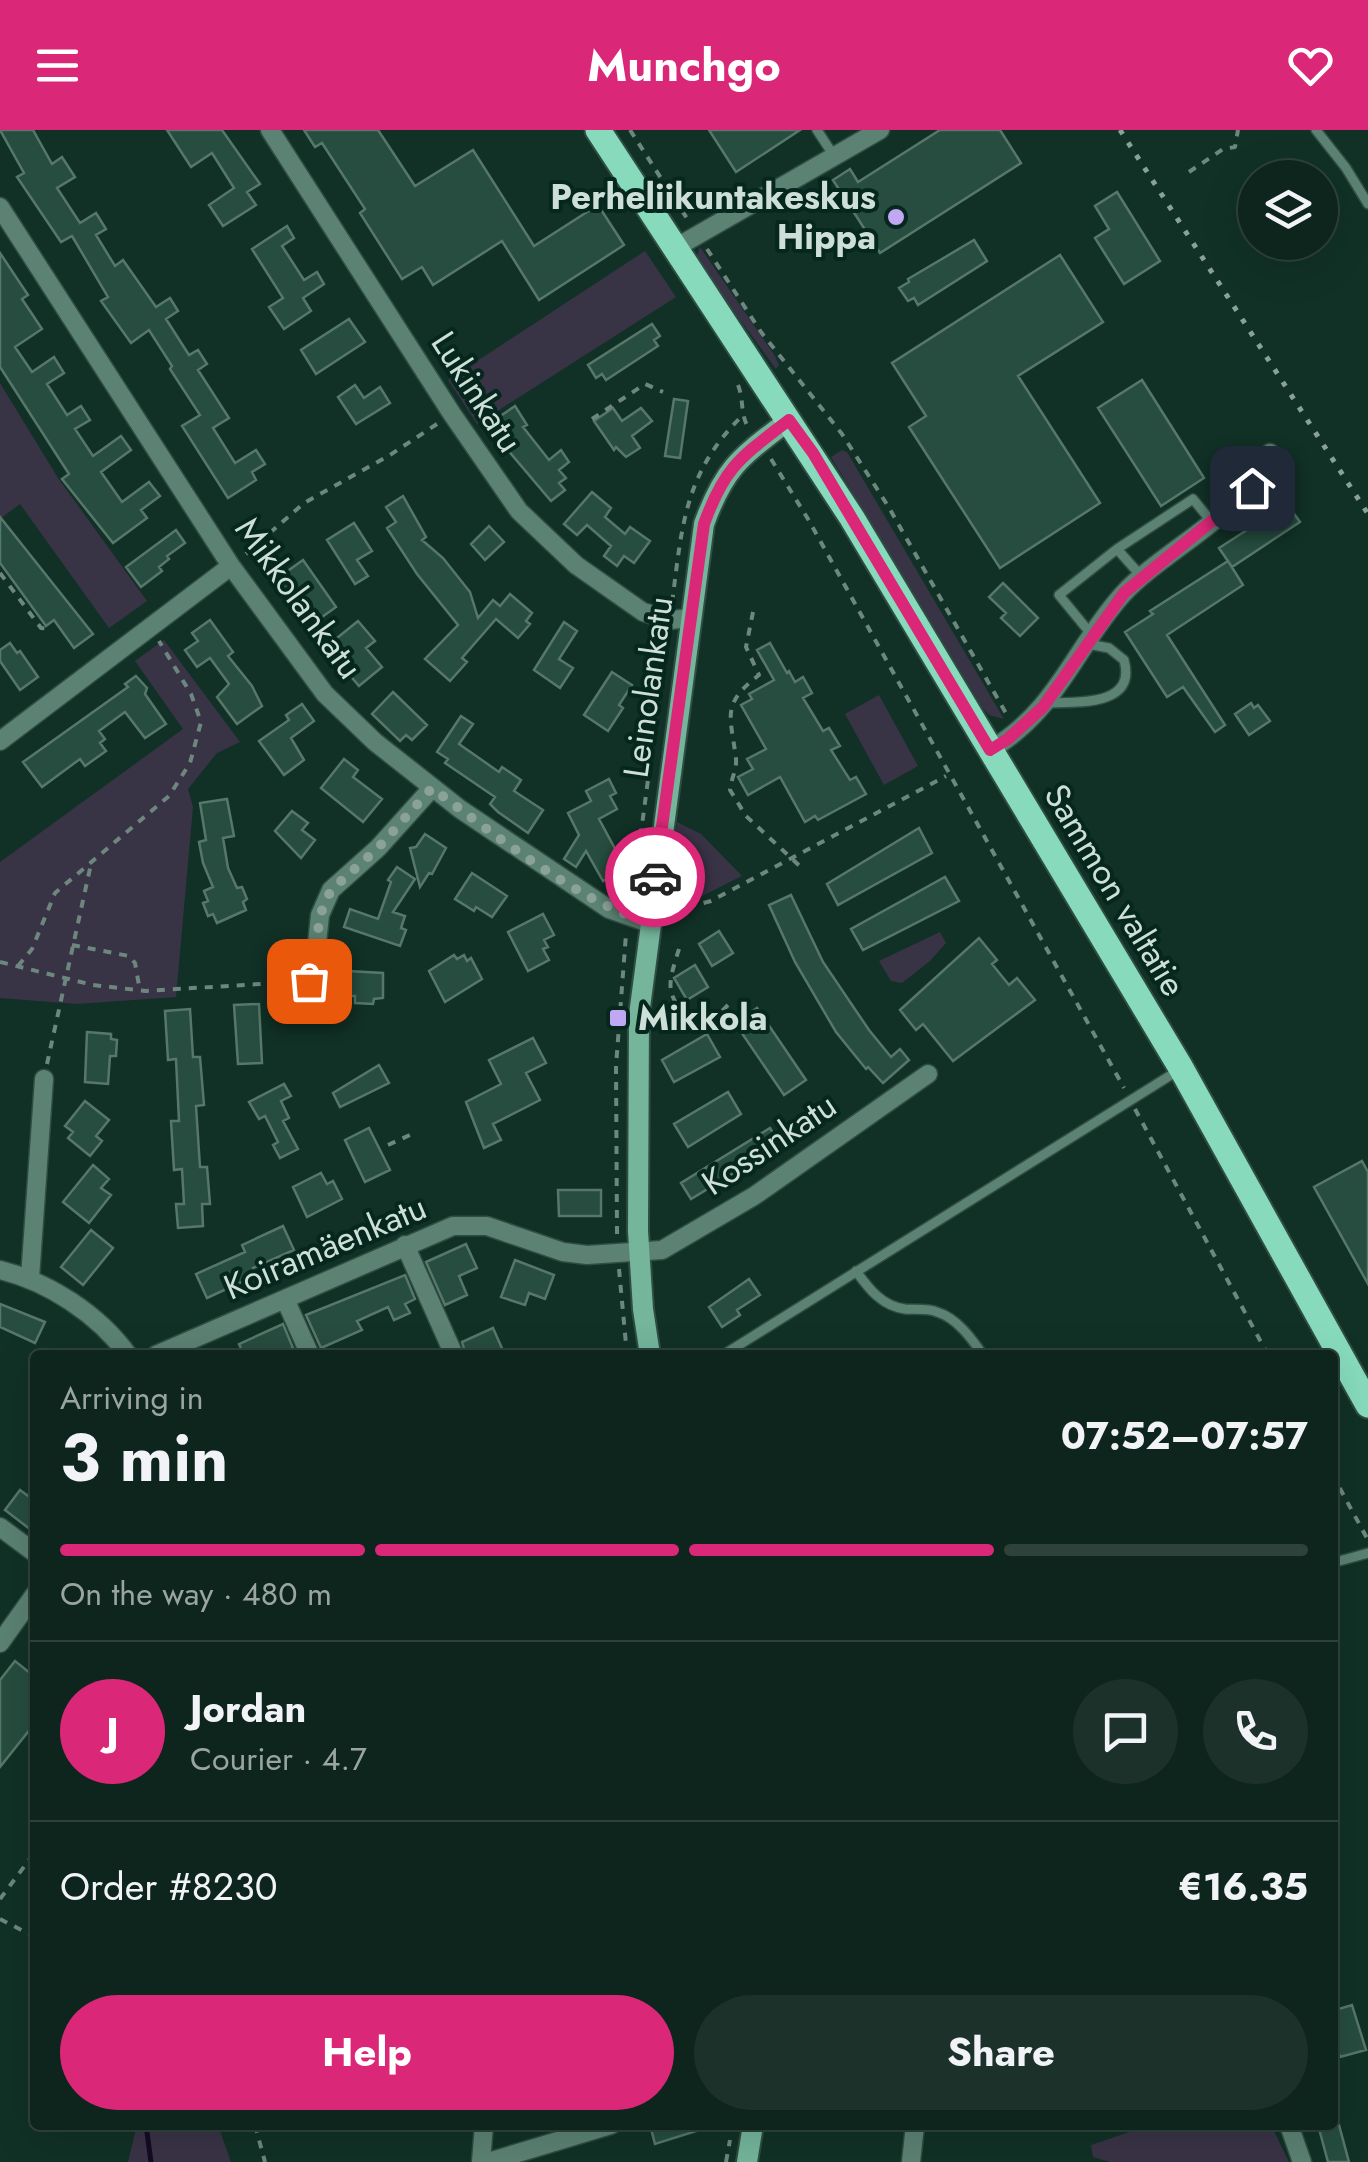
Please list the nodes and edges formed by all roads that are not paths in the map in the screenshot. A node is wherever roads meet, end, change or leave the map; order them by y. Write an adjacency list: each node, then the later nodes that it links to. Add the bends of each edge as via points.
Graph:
1 (270, 130): 16 (street, Lukinkatu, via 510,501 556,548 643,612)
2 (598, 130): 9 (main road, Sammon valtatie)
3 (817, 130): 6 (lane)
4 (880, 130): 6 (street)
5 (1316, 130): 7 (lane)
6 (834, 156): 9 (street)
7 (1368, 204)
8 (0, 207): 14 (street, Mikkolankatu)
9 (686, 241): 10 (main road, Sammon valtatie)
10 (789, 420): 16 (street, Leinolankatu, via 728,471 716,490); 20 (main road, Sammon valtatie)
11 (1270, 453): 12 (street, via 1252,488)
12 (1211, 521): 13 (lane, via 1192,498); 15 (street)
13 (1117, 549): 15 (lane); 17 (lane, via 1059,595)
14 (232, 566): 19 (street); 21 (street, Mikkolankatu, via 325,694)
15 (1142, 577): 17 (street)
16 (690, 618): 22 (street, Leinolankatu)
17 (1090, 640): 18 (street); 18 (lane, via 1118,652 1127,670 1122,688 1092,702)
18 (1047, 702): 20 (street)
19 (0, 741)
20 (990, 750): 24 (main road, Sammon valtatie)
21 (432, 788): 22 (street, Mikkolankatu, via 609,909); 23 (street, via 331,890)
22 (649, 922): 28 (street, Leinolankatu, via 636,1074)
23 (306, 985)
24 (1181, 1068): 30 (lane); 40 (main road, Sammon valtatie)
25 (928, 1074): 28 (street, Kossinkatu, via 741,1204 674,1244)
26 (44, 1079): 31 (street)
27 (405, 1245): 28 (street, Koiramäenkatu, via 476,1224 563,1252); 32 (street, Koiramäenkatu); 36 (street)
28 (640, 1252): 37 (street, Leinolankatu)
29 (0, 1270): 31 (street)
30 (856, 1271): 38 (lane); 39 (lane, via 883,1302 938,1312)
31 (30, 1278): 33 (street, via 82,1310)
32 (285, 1298): 34 (street, Koiramäenkatu); 35 (street)
33 (123, 1350)
34 (167, 1350)
35 (308, 1350)
36 (452, 1350)
37 (649, 1350)
38 (731, 1350)
39 (979, 1350)
40 (1338, 1350)
41 (1338, 1350): 42 (main road, Sammon valtatie)
42 (1368, 1404)
43 (0, 1527): 44 (street)
44 (30, 1549)
45 (1368, 1554): 46 (lane)
46 (1338, 1562)
47 (30, 1601): 48 (street)
48 (0, 1643)
49 (484, 2130): 54 (street)
50 (594, 2130): 54 (street)
51 (752, 2130): 55 (street)
52 (915, 2130): 56 (street)
53 (1291, 2130): 57 (street)
54 (485, 2162)
55 (748, 2162)
56 (912, 2162)
57 (1302, 2162)

